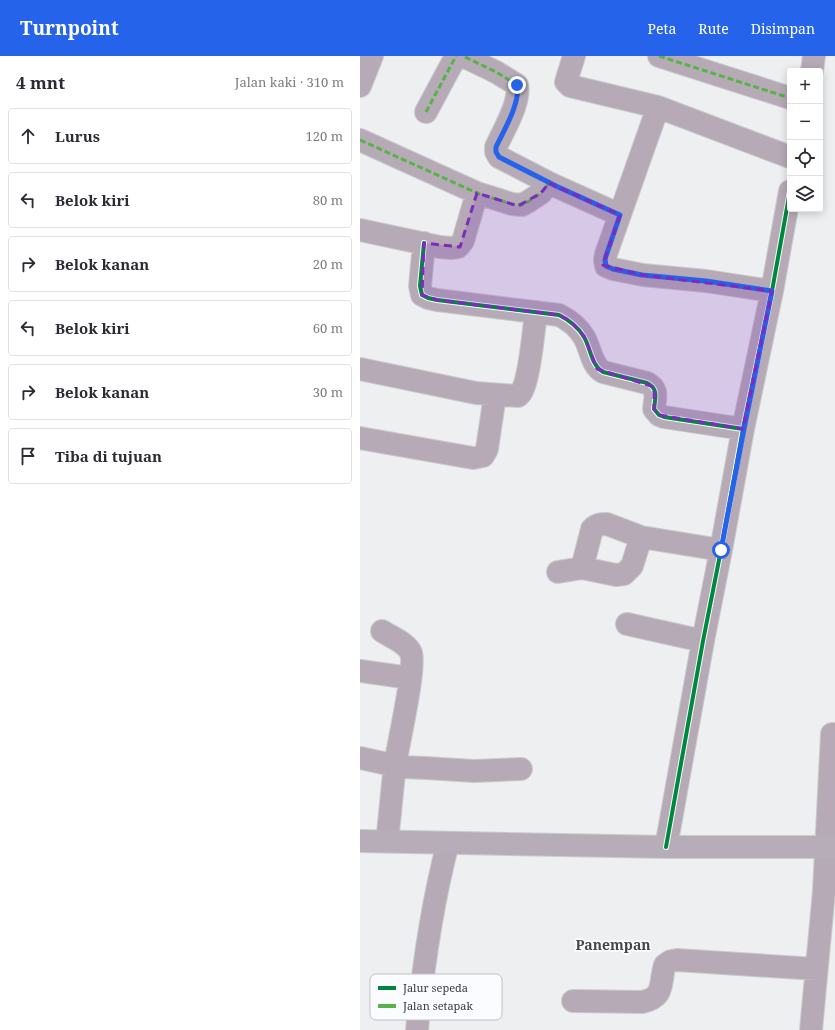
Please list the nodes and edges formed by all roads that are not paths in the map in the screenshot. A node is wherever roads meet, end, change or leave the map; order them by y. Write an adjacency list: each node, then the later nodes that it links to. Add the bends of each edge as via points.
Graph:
1 (372, 56): 7 (street)
2 (462, 56): 10 (street); 13 (street, via 517,85 515,106 496,147 497,154)
3 (574, 56): 9 (street, via 566,82 568,85)
4 (659, 56): 8 (street)
5 (814, 56): 6 (street)
6 (812, 68)
7 (360, 86)
8 (787, 97)
9 (658, 107): 12 (street); 16 (street)
10 (426, 112)
11 (360, 140): 14 (street)
12 (787, 156)
13 (549, 183): 14 (street, via 541,193 518,206); 16 (street)
14 (477, 194): 18 (street, via 460,246 451,248)
15 (787, 208): 19 (street)
16 (620, 215): 19 (street, via 605,260 609,268 642,275)
17 (360, 230): 18 (street)
18 (424, 243): 20 (street, via 420,286 422,294 428,298)
19 (772, 291): 23 (street)
20 (536, 312): 22 (street, via 522,394 516,397); 23 (street, via 559,315 570,321 584,336 594,363 600,370 652,386 655,392 654,409 659,415)
21 (360, 369): 22 (street)
22 (495, 395): 24 (street, via 487,449 483,456 473,458)
23 (744, 429): 26 (street)
24 (360, 438)
25 (641, 537): 26 (street); 27 (street, via 632,566 624,574 616,575); 27 (street, via 607,524 595,526)
26 (721, 550): 31 (street)
27 (582, 568): 28 (street)
28 (558, 572)
29 (627, 624): 31 (street)
30 (382, 631): 33 (street, via 410,651)
31 (703, 640): 41 (street)
32 (360, 671): 33 (street)
33 (410, 678): 36 (street)
34 (832, 734): 42 (street)
35 (360, 758): 36 (street)
36 (396, 765): 37 (street, via 474,771); 39 (street)
37 (521, 769)
38 (360, 841): 39 (main road)
39 (387, 841): 40 (main road)
40 (448, 843): 41 (main road); 44 (street, via 440,875)
41 (666, 847): 42 (main road)
42 (830, 847): 43 (street)
43 (816, 969): 45 (street, via 677,960 665,965 658,994 650,1000); 48 (street)
44 (424, 974)
45 (573, 1001)
46 (418, 1020): 47 (street)
47 (417, 1030)
48 (810, 1030)

